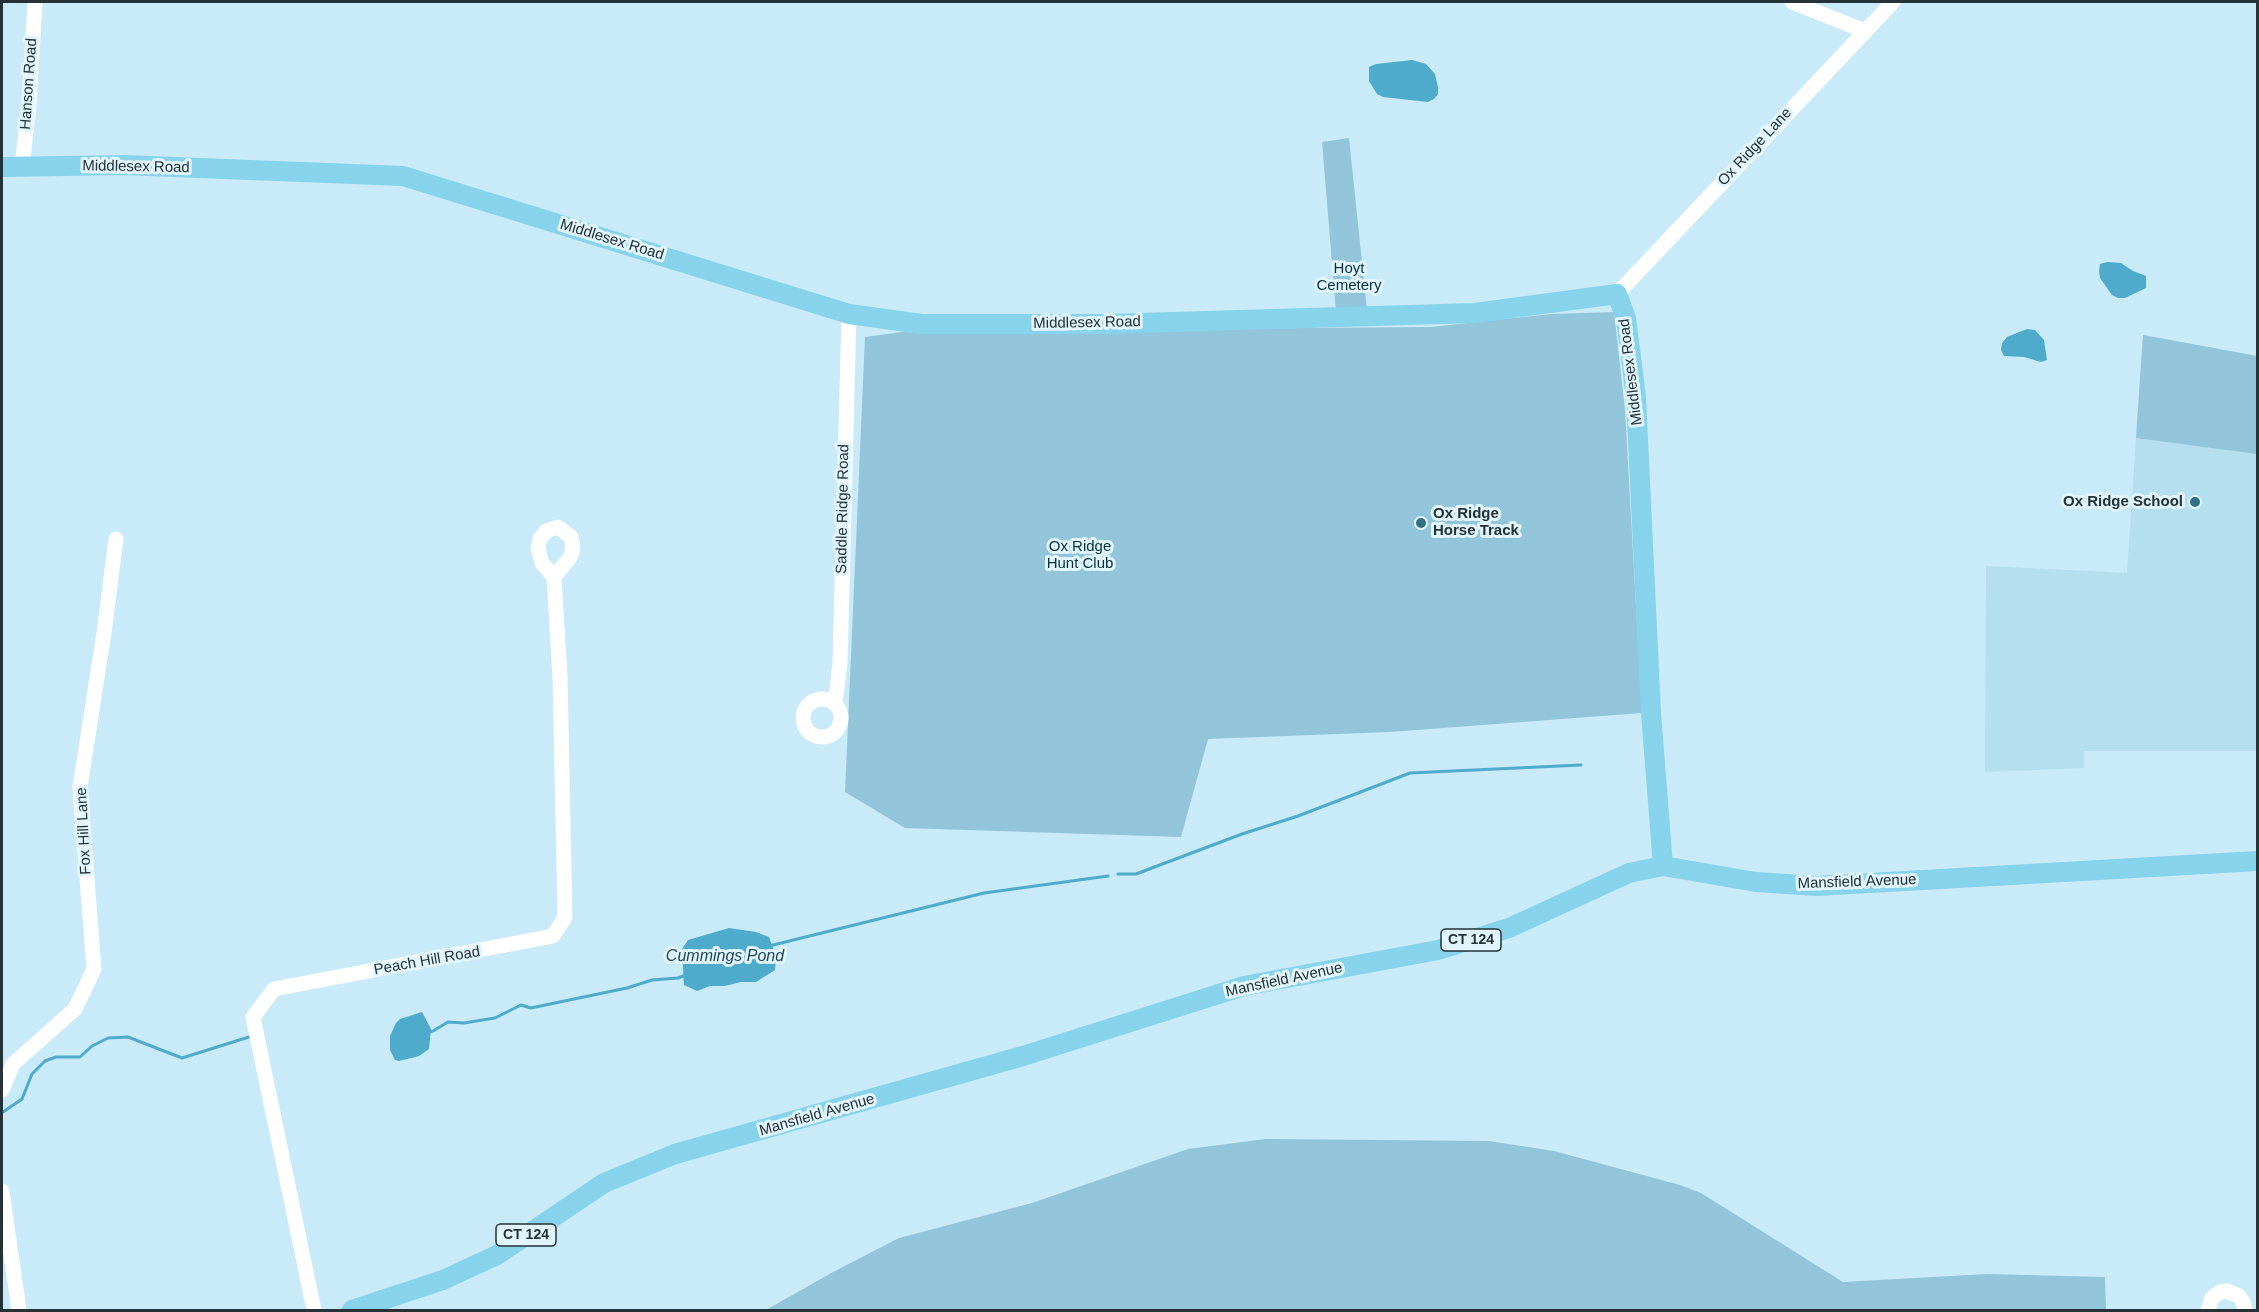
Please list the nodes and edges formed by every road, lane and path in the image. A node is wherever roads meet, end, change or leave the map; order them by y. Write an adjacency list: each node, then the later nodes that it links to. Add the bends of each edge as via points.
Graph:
1 (35, 2): 6 (street, Hanson Road)
2 (1792, 2): 4 (street)
3 (1893, 2): 4 (street, Ox Ridge Lane)
4 (1865, 31): 7 (street, Ox Ridge Lane)
5 (2, 166): 6 (main road, Middlesex Road)
6 (22, 167): 8 (main road, Middlesex Road, via 123,165 403,176)
7 (1617, 294): 8 (main road, Middlesex Road, via 1475,313 1159,322 921,324); 13 (main road, Middlesex Road, via 1626,318 1636,397)
8 (849, 314): 11 (street, Saddle Ridge Road, via 840,664)
9 (116, 539): 14 (street, Fox Hill Lane, via 80,788 94,969 75,1009 13,1064)
10 (555, 577): 18 (street, Peach Hill Road, via 565,917 553,936 274,989 253,1017)
11 (835, 704)
12 (2258, 861): 13 (main road, Mansfield Avenue / CT 124, via 1817,886 1756,882)
13 (1662, 866): 16 (main road, Mansfield Avenue / CT 124, via 1629,873 1509,928 1438,950 1244,986 1023,1056 675,1154 604,1183 496,1255 443,1281)
14 (2, 1090)
15 (2, 1191): 17 (street)
16 (360, 1309)
17 (19, 1311)
18 (314, 1311)
19 (2208, 1311): 20 (street, via 2212,1298 2227,1291 2240,1296)
20 (2245, 1311)

